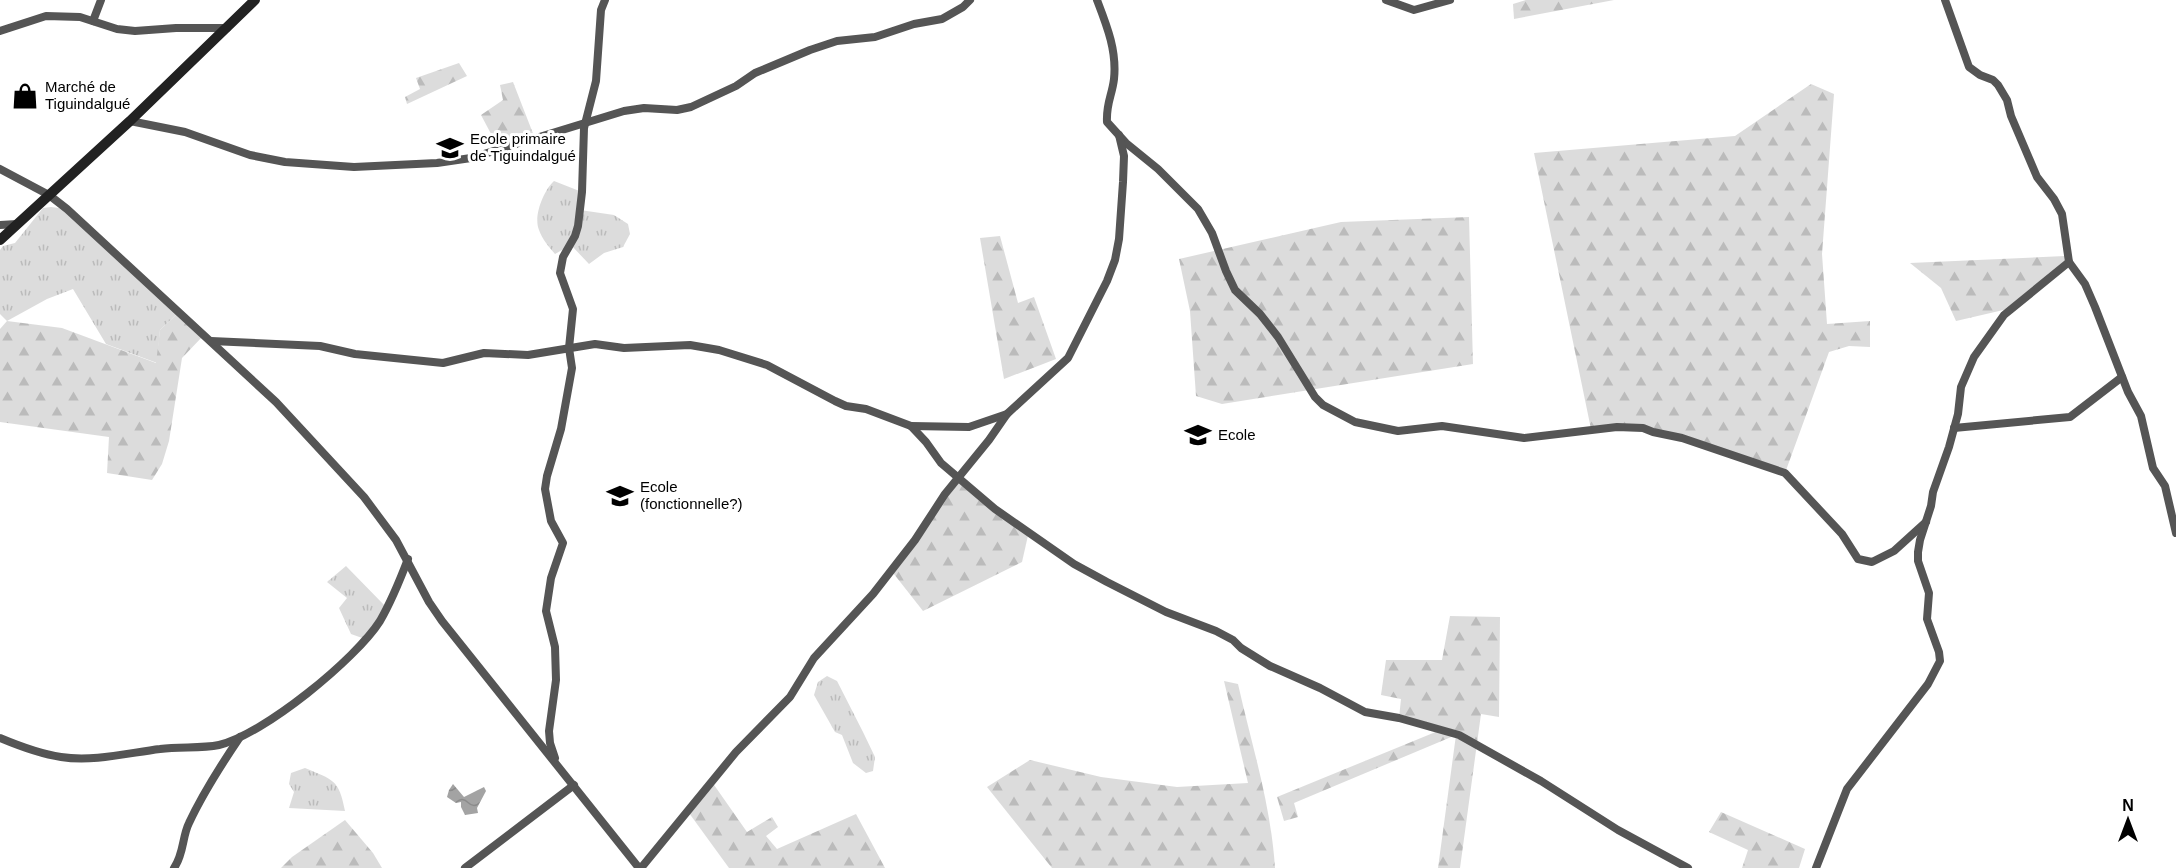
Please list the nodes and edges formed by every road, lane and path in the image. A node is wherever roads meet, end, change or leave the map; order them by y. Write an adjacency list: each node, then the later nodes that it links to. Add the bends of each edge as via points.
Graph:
1 (101, 0): 9 (street)
2 (255, 0): 10 (street)
3 (604, 0): 13 (street, via 596,81)
4 (970, 0): 13 (street, via 942,19 810,50 755,73 691,107 634,109)
5 (1097, 0): 14 (street, via 1116,57 1107,122)
6 (1386, 0): 7 (street, via 1414,10)
7 (1450, 0)
8 (1945, 0): 20 (street, via 1969,68 1998,85 2037,177 2062,214)
9 (93, 21): 10 (street, via 135,31); 11 (street, via 46,16)
10 (226, 28): 12 (street)
11 (0, 31)
12 (130, 120): 13 (street, via 185,132 250,155 354,167 471,158); 16 (street)
13 (586, 122): 22 (street, via 578,226 560,273 573,309)
14 (1118, 134): 24 (street, via 1124,156 1124,182 1119,239 1107,281 1068,358); 28 (street, via 1198,209 1235,290 1278,337 1315,396 1323,405 1355,422 1398,431 1442,426 1524,438 1617,427 1643,428 1682,438 1785,473 1842,534 1858,559 1872,562 1894,551)
15 (0, 169): 16 (street)
16 (49, 195): 17 (street); 21 (street)
17 (17, 224): 18 (street); 19 (street)
18 (0, 225)
19 (0, 240)
20 (2069, 262): 23 (street, via 2096,307); 26 (street, via 2004,315 1974,357 1961,387)
21 (211, 341): 22 (street, via 320,346 355,354 443,363 484,352 528,355); 30 (street, via 276,402 364,497)
22 (569, 348): 25 (street, via 595,344 624,348 690,345 719,350 767,365 835,401); 33 (street, via 570,387 545,489 551,521 563,543 551,578 546,611 555,647 556,680 549,731)
23 (2122, 377): 26 (street, via 2070,417); 29 (street, via 2141,416 2153,468 2165,486)
24 (1007, 414): 25 (street, via 969,428); 27 (street)
25 (911, 426): 27 (street, via 941,463)
26 (1954, 428): 28 (street)
27 (958, 476): 37 (street, via 915,540 873,594 814,658 790,697 736,752); 38 (street, via 995,509 1107,582 1166,612 1216,631 1270,666 1365,712 1459,735)
28 (1926, 522): 39 (street, via 1918,561 1929,593 1927,619 1940,661 1928,684 1847,789)
29 (2176, 533)
30 (408, 559): 31 (street, via 379,623 357,648 328,678); 33 (street, via 442,621)
31 (241, 736): 32 (street, via 221,745 82,758 61,758); 35 (street, via 212,778 187,825 180,859)
32 (0, 738)
33 (558, 765): 34 (street)
34 (574, 785): 36 (street); 37 (street)
35 (174, 868)
36 (465, 868)
37 (640, 868)
38 (1688, 868)
39 (1816, 868)

